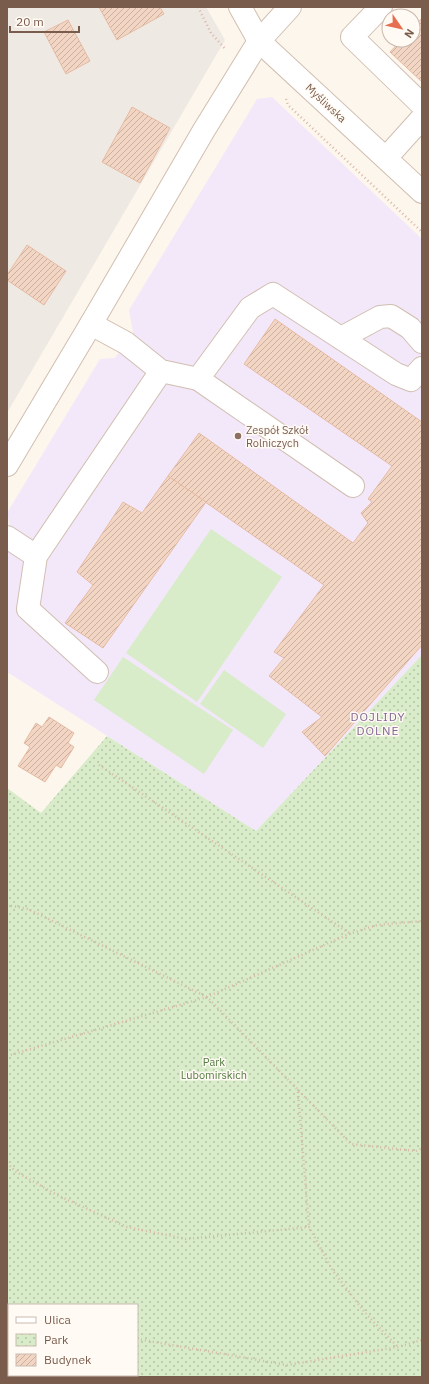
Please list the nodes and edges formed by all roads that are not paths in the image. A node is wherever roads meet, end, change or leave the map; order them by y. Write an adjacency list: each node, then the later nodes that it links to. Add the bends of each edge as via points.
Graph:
1 (240, 7): 4 (street, Myśliwska)
2 (290, 7): 4 (street)
3 (381, 7): 5 (street, via 352,37)
4 (259, 41): 7 (street, Myśliwska); 9 (street)
5 (422, 106)
6 (422, 118): 7 (street)
7 (386, 158): 8 (street, Myśliwska)
8 (422, 192)
9 (91, 324): 13 (street, via 126,343); 15 (street)
10 (341, 338): 11 (street, via 380,317 391,316 410,328); 12 (street, via 396,374 411,380); 14 (street, via 273,294 250,308)
11 (422, 342)
12 (422, 368)
13 (161, 371): 14 (street); 18 (street)
14 (198, 379): 16 (street)
15 (7, 465)
16 (353, 486)
17 (7, 537): 18 (street)
18 (36, 556): 19 (street, via 28,609)
19 (97, 672)

